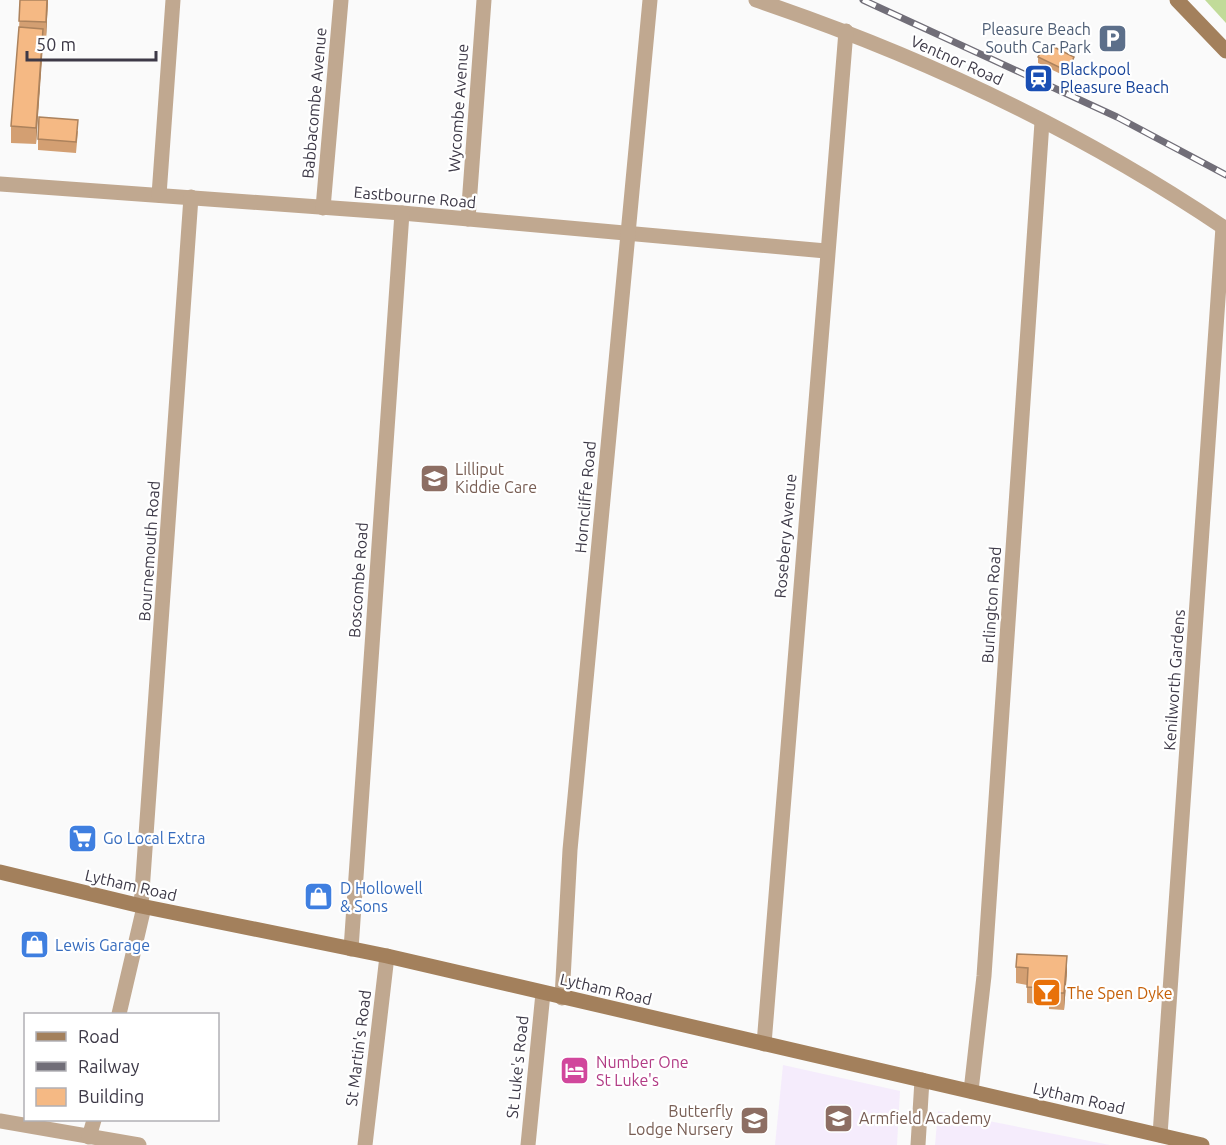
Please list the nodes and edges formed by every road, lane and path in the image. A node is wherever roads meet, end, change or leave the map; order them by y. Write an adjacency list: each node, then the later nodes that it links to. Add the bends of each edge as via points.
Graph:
1 (173, 0): 11 (street)
2 (341, 0): 13 (street, Babbacombe Avenue)
3 (484, 0): 15 (street, Wycombe Avenue)
4 (650, 0): 17 (street, Horncliffe Road)
5 (756, 0): 7 (street, Ventnor Road)
6 (1177, 0): 8 (main road)
7 (846, 31): 9 (street, Ventnor Road, via 995,95); 18 (street, Rosebery Avenue)
8 (1226, 51)
9 (1042, 122): 16 (street, Ventnor Road, via 1145,175); 28 (street, Burlington Road, via 984,976)
10 (0, 184): 11 (street, Eastbourne Road)
11 (159, 195): 12 (street, Eastbourne Road)
12 (191, 197): 13 (street, Eastbourne Road); 20 (street, Bournemouth Road)
13 (323, 208): 14 (street, Eastbourne Road)
14 (402, 213): 15 (street, Eastbourne Road); 21 (street, Boscombe Road)
15 (468, 219): 17 (street, Eastbourne Road)
16 (1225, 228): 31 (street, Kenilworth Gardens)
17 (627, 232): 18 (street, Eastbourne Road); 24 (street, Horncliffe Road, via 570,850)
18 (826, 251): 26 (street, Rosebery Avenue)
19 (0, 872): 20 (main road, Lytham Road)
20 (143, 907): 21 (main road, Lytham Road); 25 (street, Bournemouth Road)
21 (351, 949): 22 (main road, Lytham Road)
22 (387, 956): 23 (main road, Lytham Road); 34 (street, St Martin's Road)
23 (543, 993): 24 (main road, Lytham Road); 35 (street, St Luke's Road)
24 (562, 998): 26 (main road, Lytham Road)
25 (119, 1013)
26 (764, 1044): 27 (main road, Lytham Road)
27 (922, 1080): 28 (main road, Lytham Road); 36 (street)
28 (971, 1091): 31 (main road, Lytham Road)
29 (93, 1121): 32 (street)
30 (0, 1122): 32 (street)
31 (1160, 1135): 37 (main road, Lytham Road)
32 (89, 1137): 33 (street)
33 (139, 1145)
34 (365, 1145)
35 (528, 1145)
36 (918, 1145)
37 (1202, 1145)

